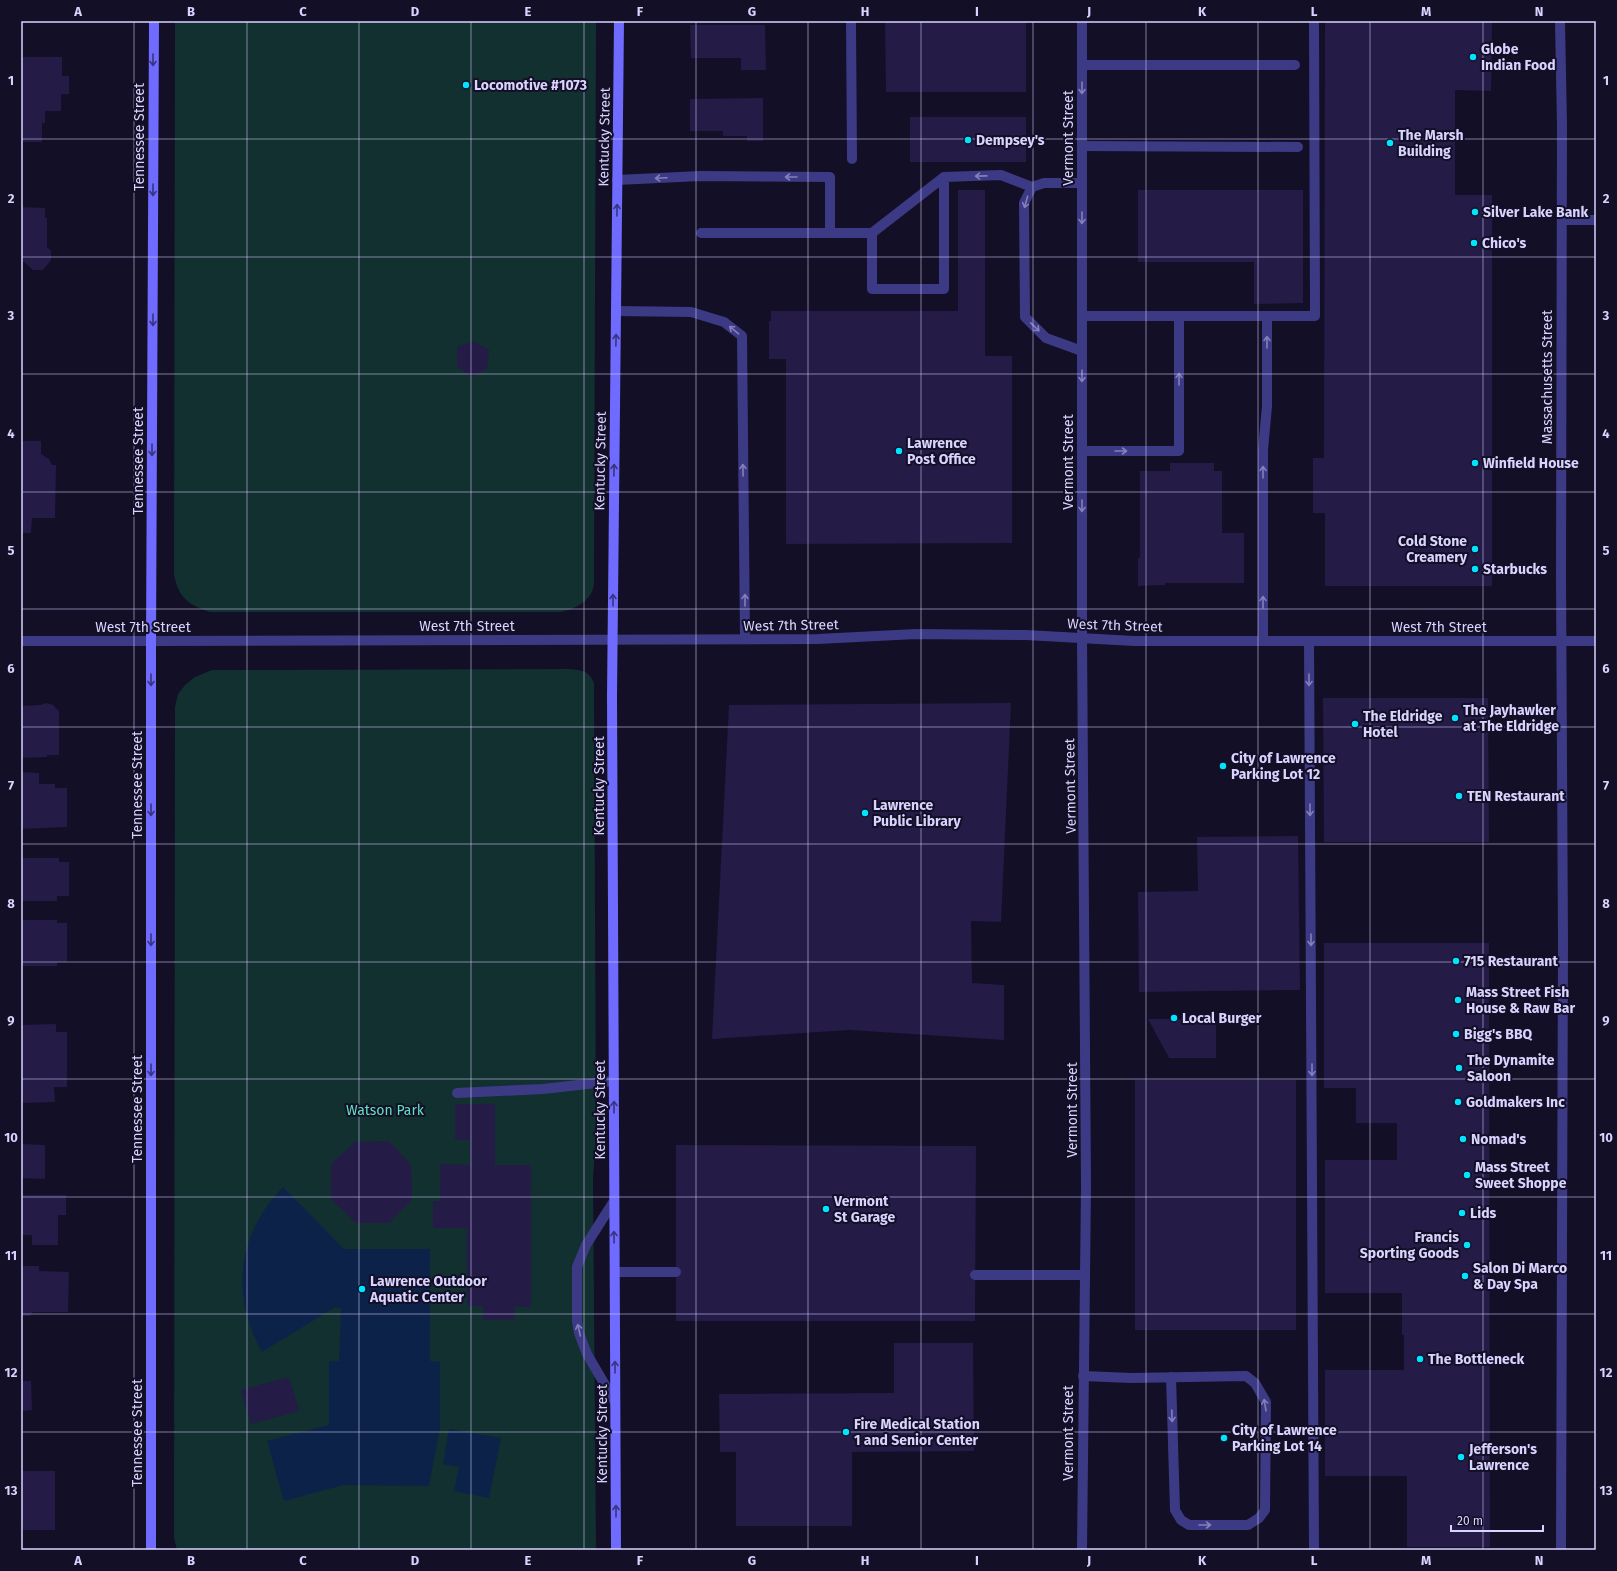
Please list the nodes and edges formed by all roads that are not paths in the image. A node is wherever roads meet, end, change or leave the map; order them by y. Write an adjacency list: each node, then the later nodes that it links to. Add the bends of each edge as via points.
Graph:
1 (154, 21): 31 (main road, Tennessee Street, one-way to 31)
2 (619, 21): 13 (main road, Kentucky Street)
3 (852, 21): 11 (street)
4 (1082, 21): 7 (street, Vermont Street)
5 (1314, 21): 24 (street, via 1315,316)
6 (1560, 21): 16 (street, Massachusetts Street)
7 (1082, 65): 8 (street); 9 (street, Vermont Street, one-way to 9)
8 (1295, 65)
9 (1082, 146): 10 (street); 14 (street, Vermont Street)
10 (1298, 147)
11 (852, 159)
12 (944, 176): 15 (street, one-way to 12, via 1001,176); 20 (street); 20 (street, via 944,289 872,289)
13 (617, 180): 19 (street, one-way to 13, via 830,177 700,176); 21 (main road, Kentucky Street, one-way to 13)
14 (1082, 183): 15 (street, via 1044,183); 22 (street, Vermont Street, one-way to 22)
15 (1032, 187): 25 (street, one-way to 25, via 1024,203 1025,318 1046,338)
16 (1562, 220): 17 (street); 34 (street, Massachusetts Street)
17 (1596, 220)
18 (701, 233): 19 (street)
19 (830, 233): 20 (street)
20 (872, 233)
21 (616, 311): 28 (main road, Kentucky Street, one-way to 21); 29 (street, one-way to 21, via 742,336 724,322 691,312)
22 (1082, 316): 23 (street); 25 (street, Vermont Street)
23 (1179, 316): 24 (street); 26 (street, one-way to 23, via 1179,451)
24 (1267, 316): 32 (street, one-way to 24, via 1263,450 1267,406)
25 (1082, 351): 26 (street, Vermont Street, one-way to 26)
26 (1082, 451): 27 (street, Vermont Street, one-way to 27)
27 (1082, 638): 29 (street, West 7th Street, via 916,634 818,639); 32 (street, West 7th Street, via 1134,641); 42 (street, Vermont Street)
28 (613, 639): 29 (street, West 7th Street); 31 (street, West 7th Street); 36 (main road, Kentucky Street)
29 (745, 639)
30 (21, 641): 31 (street, West 7th Street)
31 (151, 641): 46 (main road, Tennessee Street, one-way to 46)
32 (1263, 641): 33 (street, West 7th Street)
33 (1309, 641): 34 (street, West 7th Street); 49 (street, one-way to 49)
34 (1561, 641): 35 (street, West 7th Street); 50 (street, Massachusetts Street)
35 (1596, 641)
36 (614, 1081): 37 (street, via 543,1089); 38 (main road, Kentucky Street, one-way to 36)
37 (458, 1094)
38 (614, 1201): 39 (main road, Kentucky Street, one-way to 38); 45 (street, one-way to 38, via 587,1354 577,1321 578,1267 586,1245)
39 (615, 1272): 40 (street); 45 (main road, Kentucky Street, one-way to 39)
40 (676, 1272)
41 (975, 1275): 42 (street)
42 (1085, 1275): 43 (street, Vermont Street)
43 (1083, 1376): 44 (street); 48 (street, Vermont Street)
44 (1171, 1377): 44 (street, one-way to 44, via 1175,1510 1181,1520 1189,1524 1248,1524 1259,1518 1265,1510 1266,1402 1255,1383 1246,1376)
45 (616, 1402): 47 (main road, Kentucky Street, one-way to 45)
46 (151, 1550)
47 (616, 1550)
48 (1082, 1550)
49 (1314, 1550)
50 (1561, 1550)

